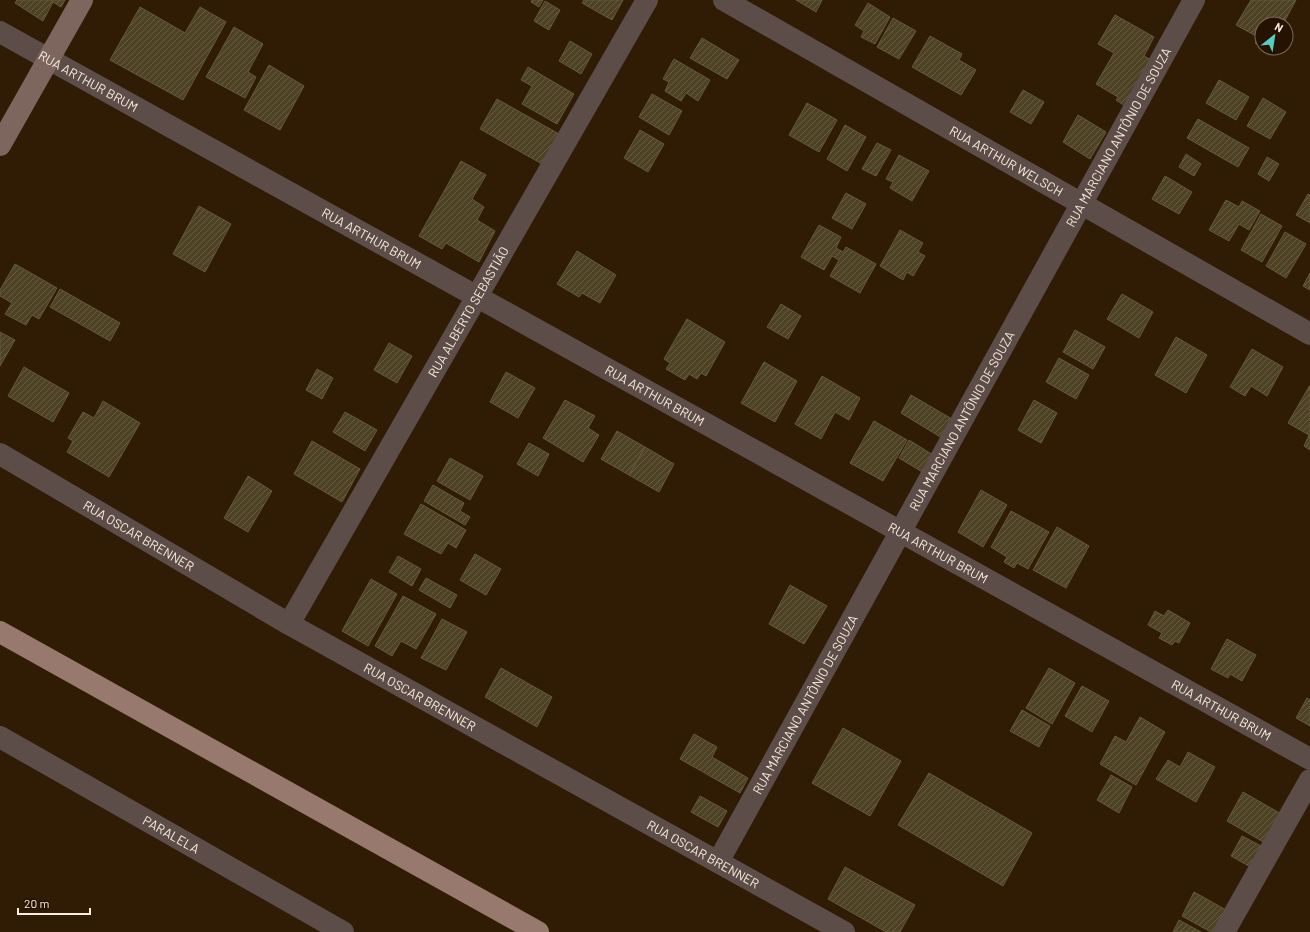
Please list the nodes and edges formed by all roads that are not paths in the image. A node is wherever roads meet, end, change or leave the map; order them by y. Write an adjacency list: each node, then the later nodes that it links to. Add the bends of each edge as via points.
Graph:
1 (82, 0): 6 (street)
2 (647, 0): 9 (street, RUA ALBERTO SEBASTIÃO)
3 (724, 0): 8 (street, RUA ARTHUR WELSCH)
4 (1194, 0): 8 (street, RUA MARCIANO ANTÔNIO DE SOUZA)
5 (0, 32): 6 (street, RUA ARTHUR BRUM)
6 (48, 59): 7 (street); 9 (street, RUA ARTHUR BRUM)
7 (0, 145)
8 (1081, 204): 10 (street, RUA ARTHUR WELSCH); 12 (street, RUA MARCIANO ANTÔNIO DE SOUZA)
9 (476, 298): 12 (street, RUA ARTHUR BRUM); 13 (street, RUA ALBERTO SEBASTIÃO)
10 (1310, 334)
11 (0, 454): 13 (street, RUA OSCAR BRENNER)
12 (900, 532): 16 (street, RUA ARTHUR BRUM); 18 (street, RUA MARCIANO ANTÔNIO DE SOUZA)
13 (289, 624): 18 (street, RUA OSCAR BRENNER)
14 (0, 632): 20 (main road)
15 (0, 738): 19 (street, PARALELA)
16 (1310, 759)
17 (1310, 780): 22 (street)
18 (718, 862): 21 (street, RUA OSCAR BRENNER)
19 (343, 932)
20 (538, 932)
21 (844, 932)
22 (1224, 932)

